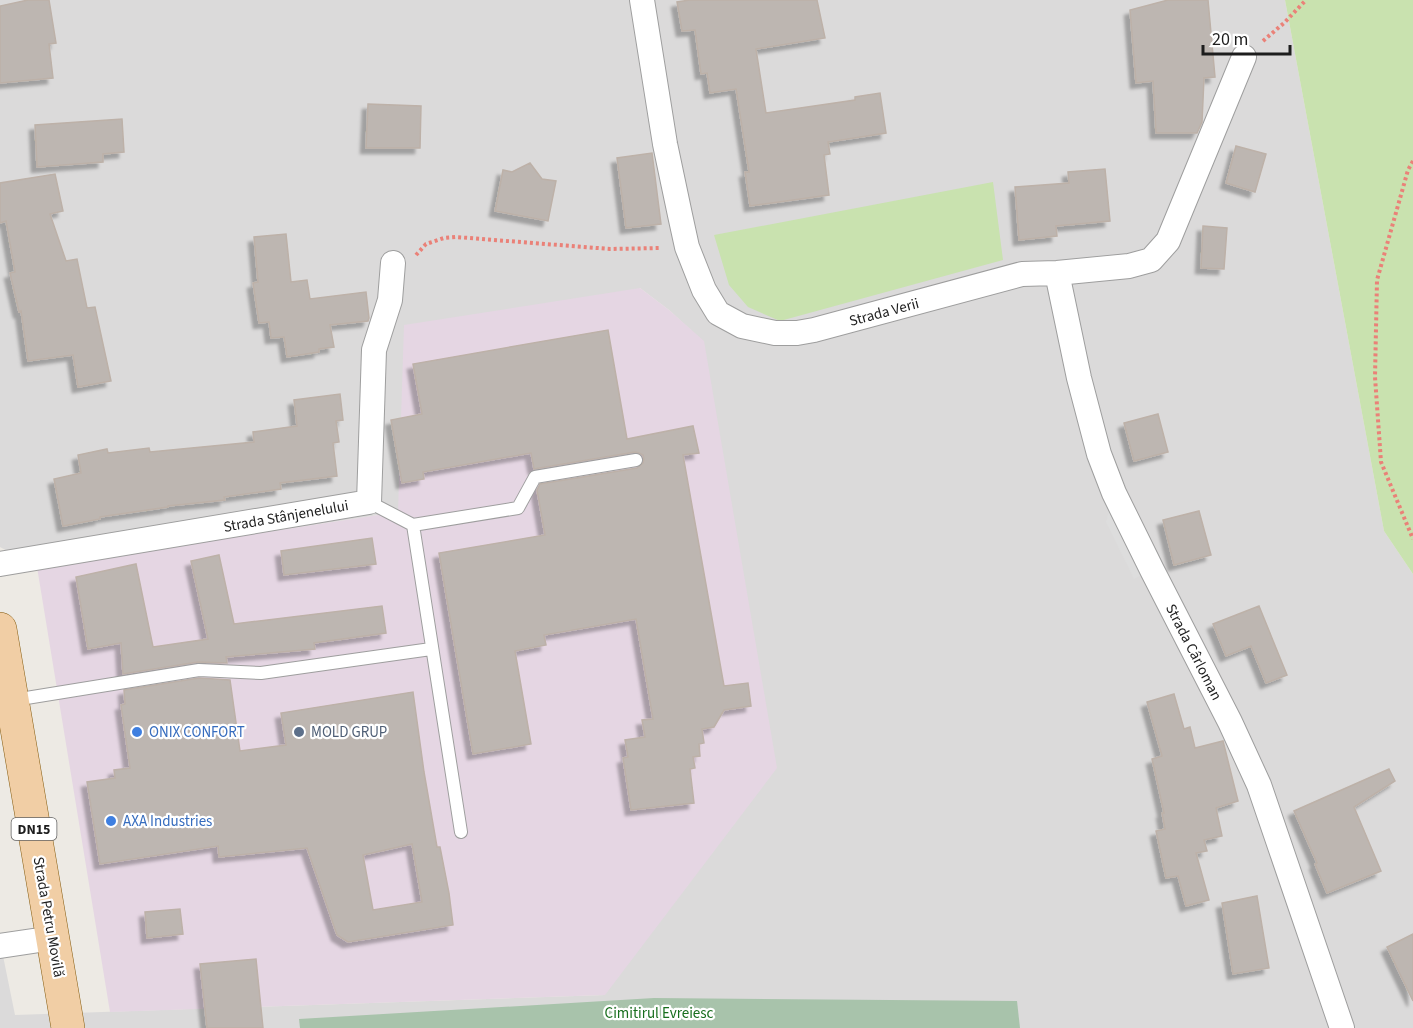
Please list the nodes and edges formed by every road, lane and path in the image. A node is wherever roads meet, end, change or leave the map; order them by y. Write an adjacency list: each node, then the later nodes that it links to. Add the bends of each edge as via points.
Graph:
1 (642, 0): 5 (street, Strada Verii, via 665,144)
2 (1306, 0): 3 (path)
3 (1244, 57): 7 (street, Strada Verii, via 1168,241 1151,260)
4 (1413, 161): 11 (path, via 1377,280 1375,377 1381,462)
5 (687, 247): 6 (path, via 610,249 456,237 426,244 408,264); 7 (street, Strada Verii, via 718,313 742,326 775,333 814,330 1022,274)
6 (393, 263): 9 (street, Strada Stânjenelului, via 390,300 374,350)
7 (1057, 273): 20 (street, Strada Cârloman, via 1099,454 1119,503 1259,785)
8 (636, 460): 10 (lane, via 535,477 518,508)
9 (369, 502): 10 (lane); 12 (street, Strada Stânjenelului)
10 (413, 525): 14 (lane)
11 (1413, 539)
12 (0, 564)
13 (0, 629): 15 (main road, Strada Petru Movilă / DN15)
14 (431, 649): 15 (lane, via 261,674 199,670); 16 (lane)
15 (13, 700): 17 (main road, Strada Petru Movilă / DN15)
16 (461, 832)
17 (53, 938): 18 (street); 19 (main road, Strada Petru Movilă / DN15)
18 (0, 946)
19 (68, 1028)
20 (1342, 1028)

